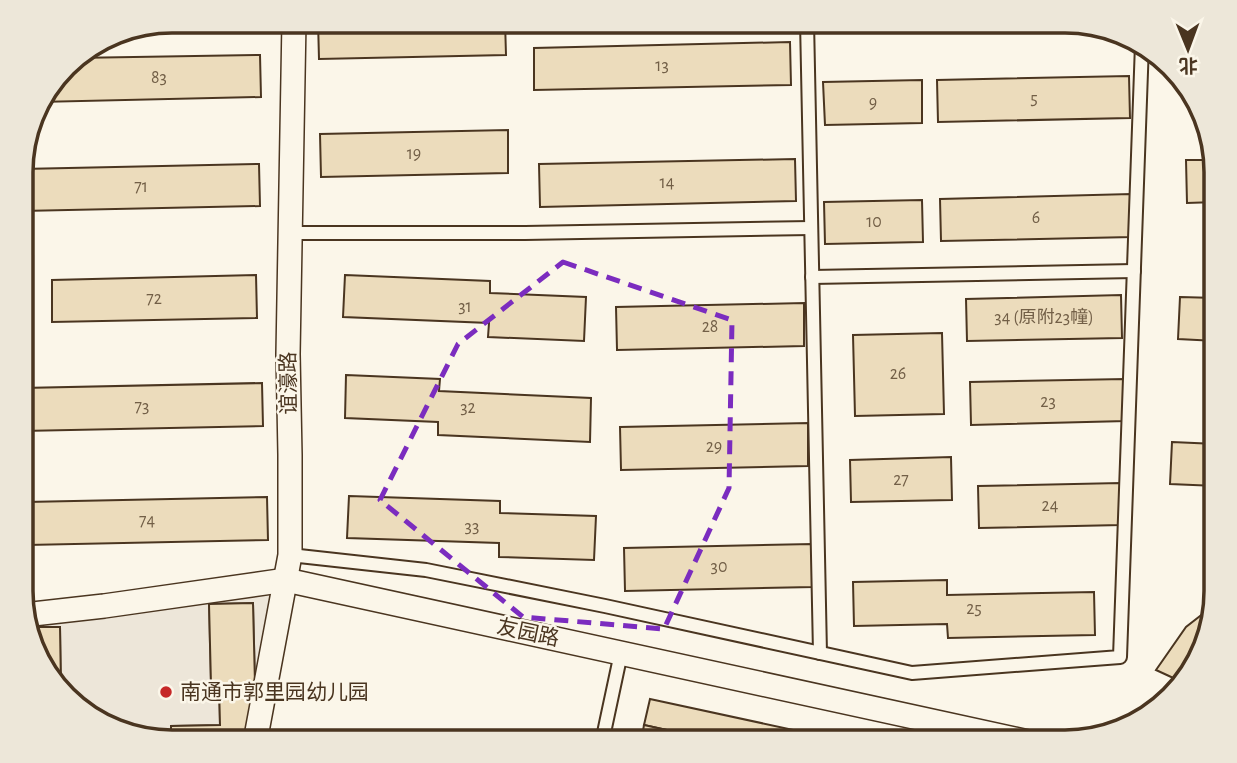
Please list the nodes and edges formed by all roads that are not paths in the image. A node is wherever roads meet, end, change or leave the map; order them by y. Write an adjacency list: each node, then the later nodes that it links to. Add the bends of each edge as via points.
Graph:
1 (807, 33): 4 (lane)
2 (294, 34): 5 (street, 谊濠路)
3 (1142, 57): 6 (lane)
4 (811, 228): 5 (lane); 7 (lane)
5 (290, 233): 8 (street, 谊濠路)
6 (1134, 271): 7 (lane); 12 (lane, via 1121,657 912,673)
7 (812, 278): 12 (lane)
8 (290, 555): 9 (street, 谊濠路); 12 (lane, via 426,570)
9 (286, 580): 10 (street, 友园路); 11 (street, 友园路); 14 (street, 谊濠路)
10 (35, 614)
11 (621, 653): 13 (street, 友园路); 15 (lane)
12 (820, 653)
13 (969, 729)
14 (257, 730)
15 (605, 730)

